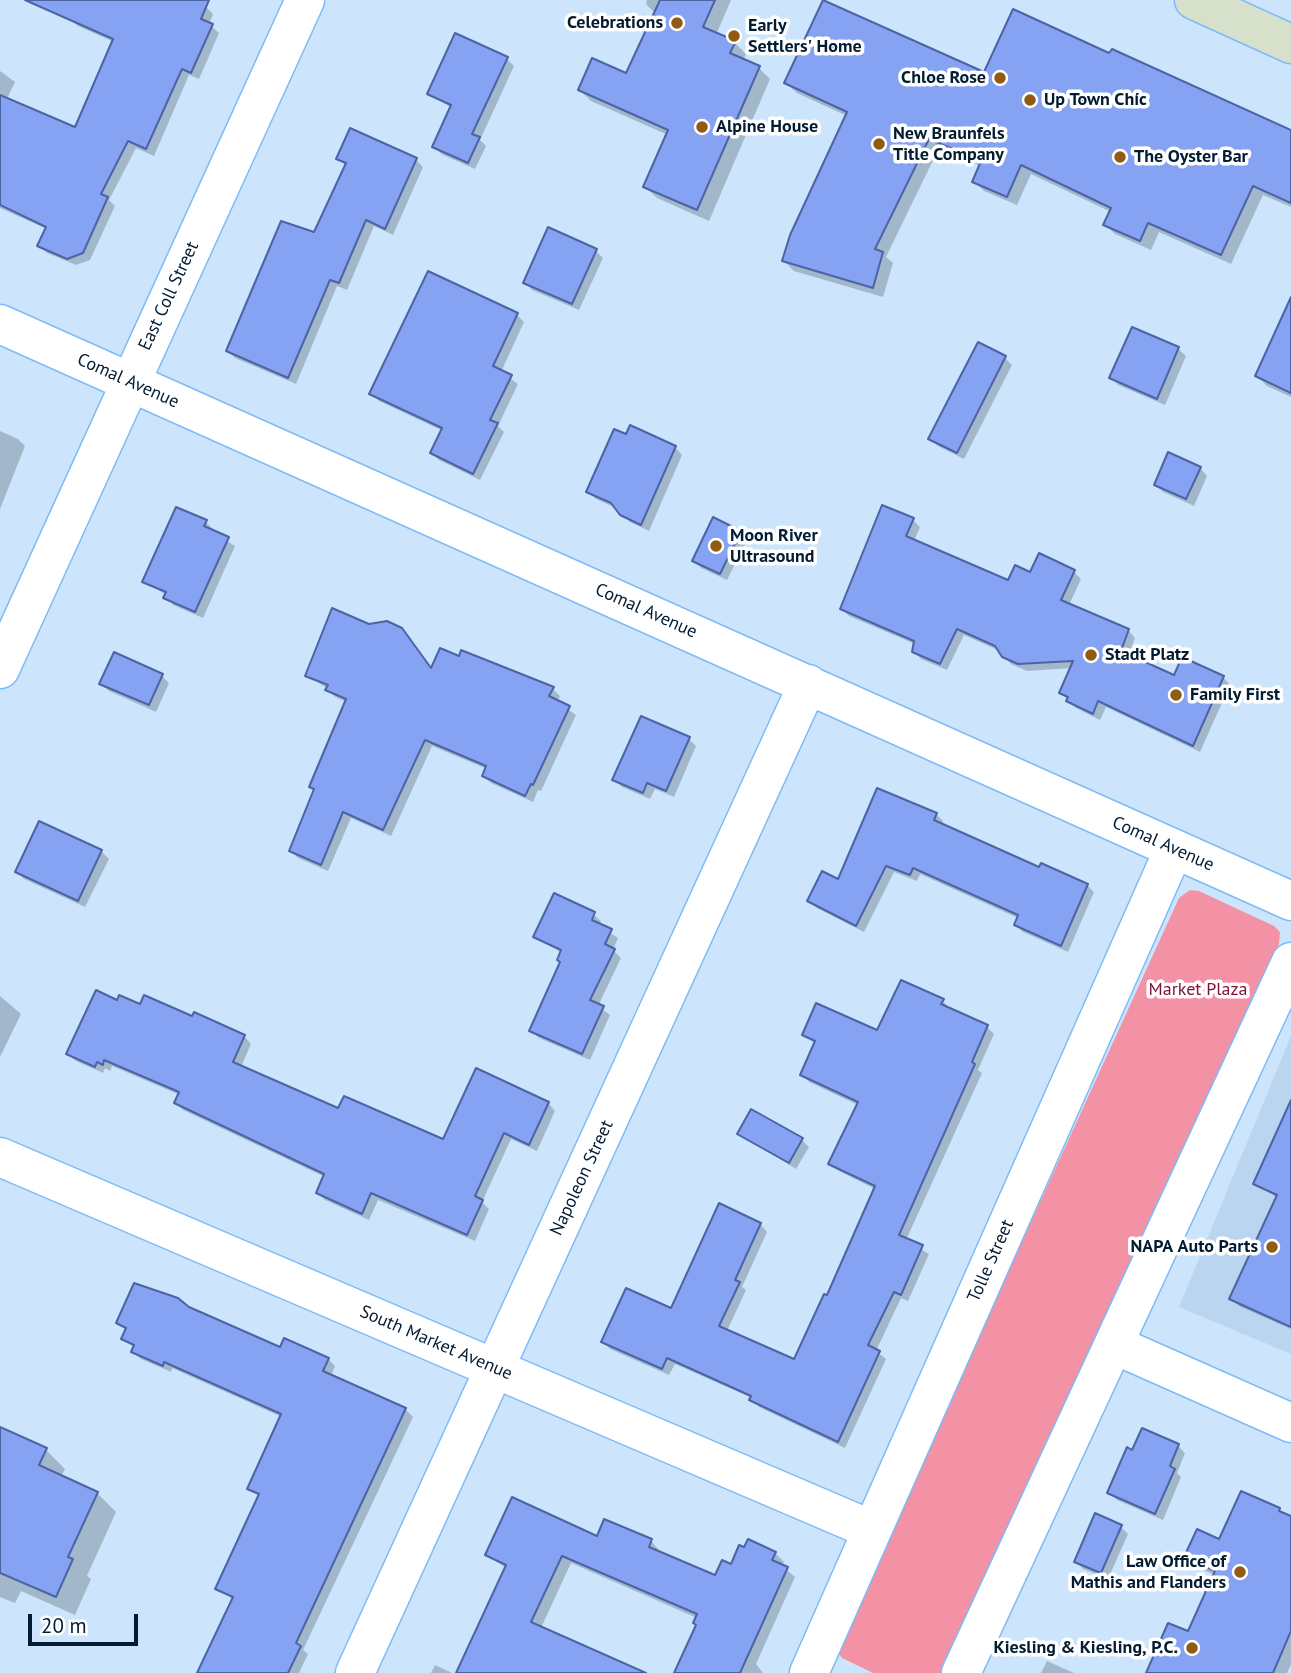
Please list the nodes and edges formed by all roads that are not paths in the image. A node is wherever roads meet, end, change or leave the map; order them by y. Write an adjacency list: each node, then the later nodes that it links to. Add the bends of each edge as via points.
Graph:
1 (305, 0): 5 (street, East Coll Street)
2 (1194, 0): 3 (main road)
3 (1291, 44)
4 (0, 324): 5 (street, Comal Avenue)
5 (129, 382): 6 (street, East Coll Street); 7 (street, Comal Avenue)
6 (0, 669)
7 (808, 684): 8 (street, Comal Avenue); 13 (street, Napoleon Street)
8 (1174, 849): 9 (street, Comal Avenue); 15 (street, Tolle Street)
9 (1291, 901)
10 (1291, 962): 12 (street)
11 (0, 1157): 13 (street, South Market Avenue)
12 (1115, 1345): 14 (street); 18 (street)
13 (495, 1368): 15 (street, South Market Avenue); 16 (street, Napoleon Street)
14 (1291, 1423)
15 (872, 1530): 17 (street, Tolle Street)
16 (355, 1673)
17 (809, 1673)
18 (961, 1673)

